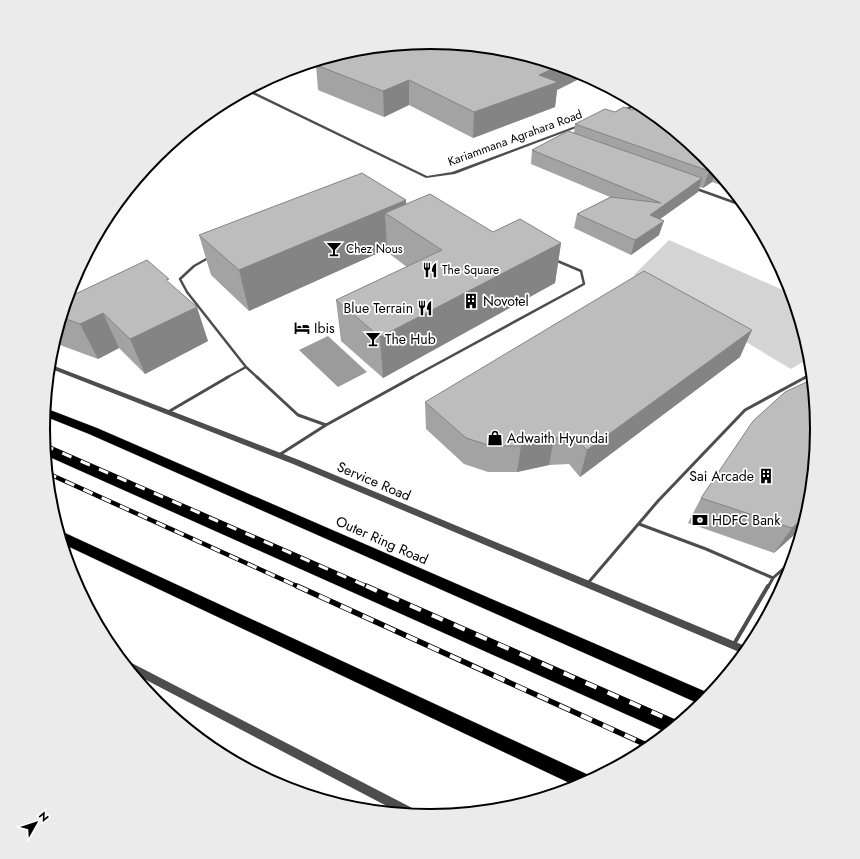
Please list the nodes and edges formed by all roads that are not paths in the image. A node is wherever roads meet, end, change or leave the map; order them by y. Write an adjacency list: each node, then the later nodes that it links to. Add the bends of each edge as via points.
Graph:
1 (253, 93): 5 (street, Kariammana Agrahara Road, via 426,177 453,173)
2 (631, 107): 3 (street)
3 (610, 115)
4 (588, 123): 5 (street, Kariammana Agrahara Road)
5 (552, 136): 6 (street)
6 (560, 139)
7 (687, 186): 8 (street)
8 (736, 204)
9 (214, 255): 11 (lane, via 200,261 180,279 187,292)
10 (552, 258): 16 (lane, via 581,271 584,284)
11 (246, 367): 14 (lane); 16 (lane, via 298,415)
12 (55, 368): 14 (street, Service Road)
13 (807, 377): 19 (lane, via 745,410 698,457)
14 (166, 413): 18 (street, Service Road)
15 (50, 414): 27 (highway, Outer Ring Road)
16 (326, 425): 18 (lane)
17 (50, 453): 28 (highway)
18 (278, 455): 23 (street, Service Road)
19 (639, 524): 22 (lane); 23 (lane)
20 (66, 539): 29 (highway)
21 (785, 567): 22 (lane)
22 (773, 578): 24 (lane)
23 (587, 585): 24 (street, Service Road)
24 (733, 645): 25 (street, Service Road)
25 (741, 648)
26 (134, 668): 30 (street)
27 (700, 697)
28 (669, 726)
29 (579, 779)
30 (402, 809)

